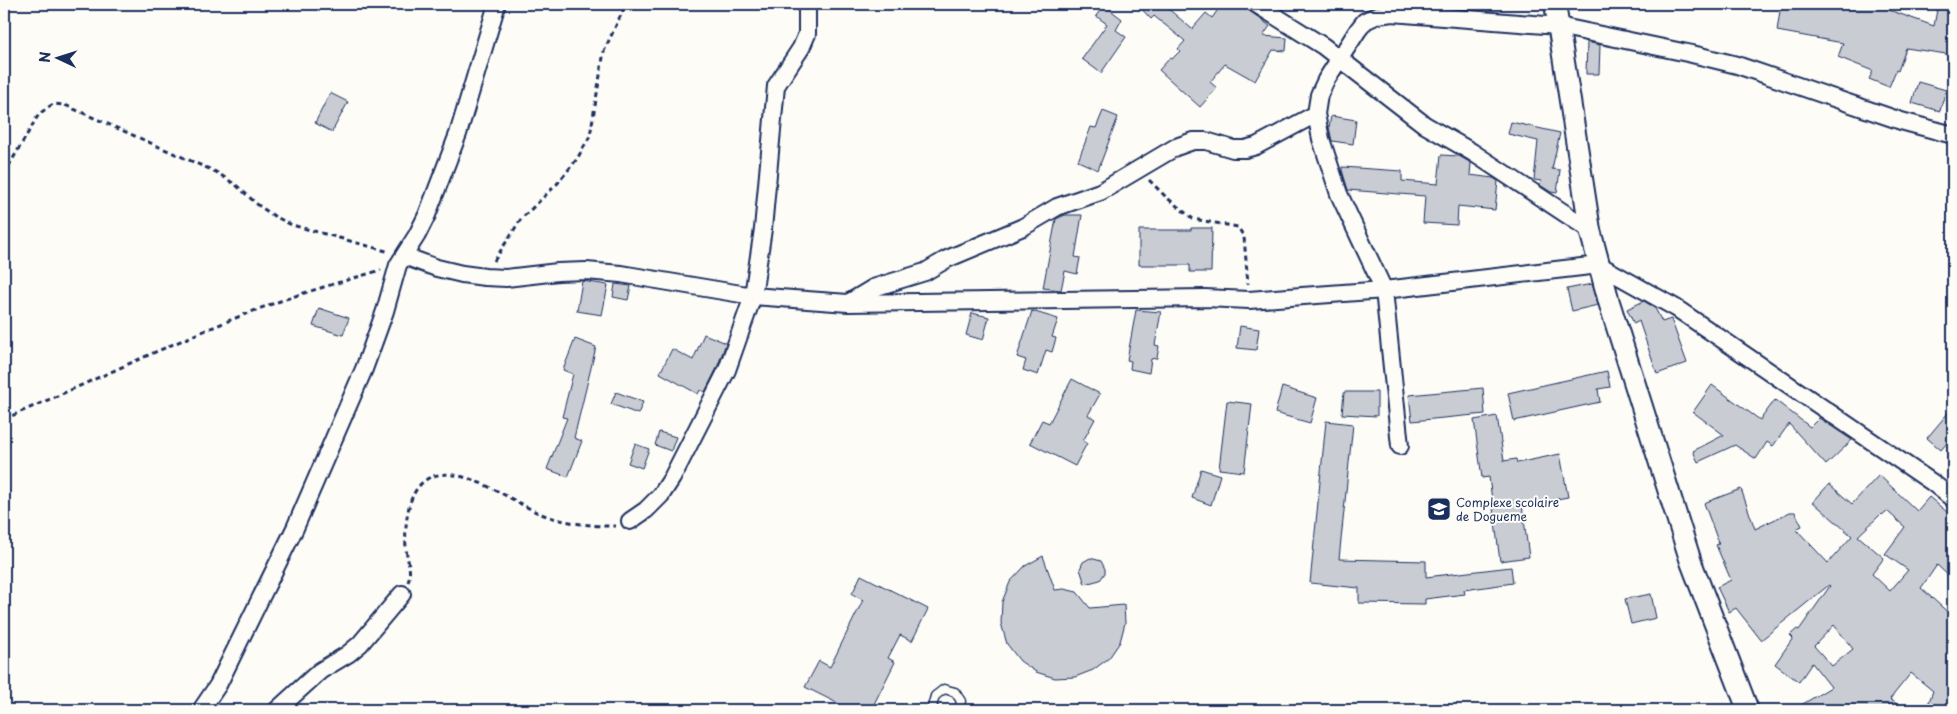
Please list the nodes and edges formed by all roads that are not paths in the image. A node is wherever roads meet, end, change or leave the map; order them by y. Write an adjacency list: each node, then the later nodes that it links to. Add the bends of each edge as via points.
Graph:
1 (497, 4): 10 (street, via 458,134 427,215)
2 (807, 4): 13 (street, via 804,41 776,86 763,229)
3 (1256, 4): 6 (street)
4 (1555, 4): 5 (street)
5 (1558, 26): 6 (street, via 1378,14 1365,20); 8 (street, via 1737,65 1901,121); 9 (street)
6 (1339, 57): 7 (street, via 1319,95); 9 (street, via 1425,125)
7 (1316, 114): 12 (street, via 1339,194); 14 (street, via 1256,146 1244,149 1206,141 1176,147 1100,192 1056,208 1023,227 947,258 925,272 873,288)
8 (1953, 134)
9 (1590, 230): 11 (street)
10 (401, 260): 13 (street, via 485,277 586,271 621,274); 19 (street, via 364,369 295,528 218,685)
11 (1599, 265): 12 (street); 16 (street, via 1676,308); 23 (street, via 1691,562)
12 (1384, 290): 14 (street, via 1250,300); 15 (street)
13 (753, 296): 14 (street); 17 (street, via 727,370 672,478 661,495)
14 (848, 304)
15 (1400, 446)
16 (1953, 499)
17 (630, 521)
18 (402, 594): 20 (street, via 360,644 320,671)
19 (201, 710)
20 (277, 710)
21 (935, 710): 22 (lane, via 932,706 934,696 944,689 955,692 961,701)
22 (959, 710)
23 (1748, 710)

